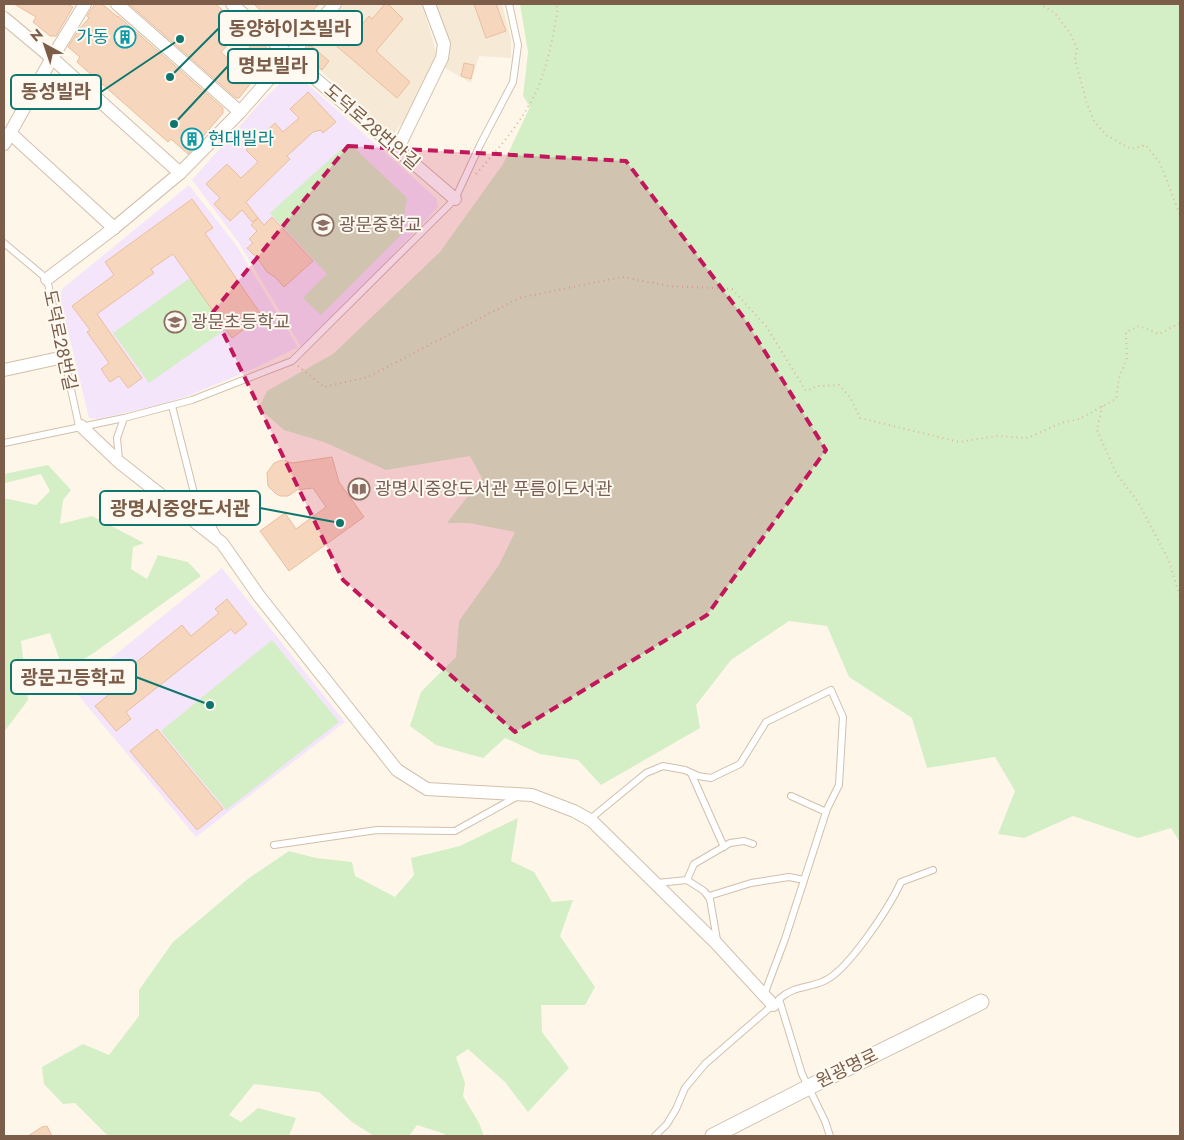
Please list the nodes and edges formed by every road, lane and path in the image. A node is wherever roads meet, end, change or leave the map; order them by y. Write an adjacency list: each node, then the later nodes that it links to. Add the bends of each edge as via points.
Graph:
1 (85, 4): 11 (street)
2 (117, 4): 12 (street)
3 (232, 4): 10 (street, 도덕로28번안길)
4 (335, 4): 10 (street)
5 (429, 4): 14 (street, via 444,44 442,58)
6 (509, 4): 17 (lane, via 518,45 513,82)
7 (556, 4): 16 (path, via 558,9 551,44 538,89 505,142)
8 (1039, 4): 18 (path, via 1055,13 1070,32 1077,49 1075,58 1086,101 1094,121 1106,135 1131,149 1146,146 1160,163)
9 (4, 18): 11 (street)
10 (289, 56): 12 (street); 14 (street, 도덕로28번안길)
11 (52, 58): 13 (street); 15 (street)
12 (240, 112): 15 (street)
13 (7, 139): 19 (street)
14 (398, 148): 17 (street, 도덕로28번안길)
15 (180, 173): 19 (street)
16 (474, 178)
17 (455, 199): 24 (lane)
18 (1180, 215)
19 (114, 228): 21 (street)
20 (4, 243): 21 (lane, 도덕로28번길)
21 (47, 280): 23 (lane, 도덕로28번길)
22 (1180, 323): 27 (path, via 1159,334 1139,326 1126,332 1127,358 1119,378 1116,399)
23 (64, 356): 25 (street); 29 (lane, 도덕로28번길)
24 (292, 361): 26 (lane); 27 (path, via 324,387 368,376 519,298 622,276 668,286 732,288 766,326 806,391 817,386 839,385 850,397 860,418 959,442 997,436 1028,438 1061,423 1079,419)
25 (4, 370)
26 (172, 406): 28 (lane); 32 (lane, via 194,492)
27 (1102, 406): 33 (path, via 1097,430 1116,473 1138,502 1169,561)
28 (124, 418): 29 (lane); 31 (lane, via 117,438)
29 (80, 426): 30 (lane); 31 (street)
30 (4, 443)
31 (119, 462): 32 (street)
32 (222, 543): 35 (street, via 259,596 397,770 427,788)
33 (1180, 597)
34 (691, 773): 37 (lane, via 711,778 740,764 766,722 830,690 843,717 839,785); 38 (lane, via 663,766 646,773); 41 (lane)
35 (521, 794): 38 (street, via 574,811); 40 (lane, via 455,831 377,830)
36 (791, 796): 37 (lane)
37 (826, 812): 44 (lane)
38 (589, 820): 45 (street)
39 (753, 844): 41 (lane, via 744,841)
40 (274, 845)
41 (724, 847): 43 (lane, via 694,864)
42 (933, 870): 49 (lane, via 901,882 888,907 839,971 824,981 792,990)
43 (687, 880): 45 (lane); 46 (lane)
44 (804, 880): 46 (lane, via 789,877 751,883); 48 (lane)
45 (656, 884): 47 (street)
46 (708, 896): 47 (lane)
47 (717, 944): 48 (street)
48 (764, 995): 49 (street)
49 (776, 1002): 51 (lane); 52 (lane, via 705,1064 685,1088 668,1124)
50 (981, 1002): 51 (street, 원광명로)
51 (809, 1087): 53 (street, 원광명로); 54 (lane)
52 (655, 1136)
53 (713, 1136)
54 (830, 1136)

